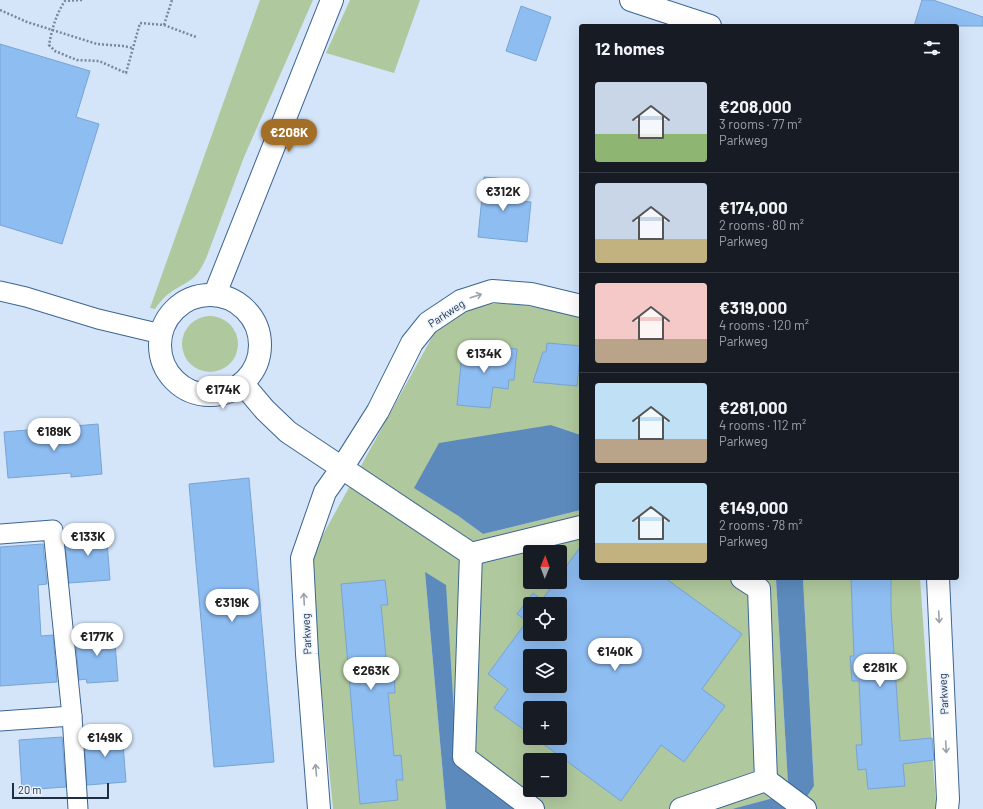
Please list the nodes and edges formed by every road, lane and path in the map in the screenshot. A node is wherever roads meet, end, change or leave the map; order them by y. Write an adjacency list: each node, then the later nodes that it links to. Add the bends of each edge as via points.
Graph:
1 (82, 0): 8 (path, via 65,1)
2 (172, 0): 7 (path)
3 (332, 0): 12 (street)
4 (631, 0): 6 (street)
5 (0, 10): 8 (path)
6 (704, 24)
7 (164, 25): 9 (path); 10 (path, via 140,23)
8 (52, 30): 10 (path, via 97,44); 10 (path, via 49,45 55,51 78,60 99,61 126,73)
9 (196, 37)
10 (134, 48)
11 (0, 291): 14 (lane)
12 (215, 294): 14 (street, via 200,295 186,300 170,314); 15 (street, via 232,298 246,308 256,322 261,338 260,355 254,371)
13 (579, 306): 16 (street, Parkweg, one-way to 13, via 378,411 412,343 428,323 462,301 492,291 531,294)
14 (161, 334): 15 (street, via 160,350 164,365 172,378 184,388 199,394 214,395 229,392)
15 (243, 384): 16 (street, via 288,432)
16 (342, 468): 19 (street); 26 (street, Parkweg, one-way to 16, via 302,558 325,492)
17 (579, 527): 19 (street)
18 (0, 534): 22 (lane, via 53,530)
19 (471, 554): 27 (street, via 464,757)
20 (745, 580): 24 (street, via 759,589)
21 (938, 580): 30 (street, Parkweg, one-way to 30)
22 (72, 716): 23 (lane); 25 (lane)
23 (0, 720)
24 (766, 780): 28 (street); 29 (street)
25 (78, 809)
26 (319, 809)
27 (533, 809)
28 (681, 809)
29 (805, 809)
30 (947, 809)

